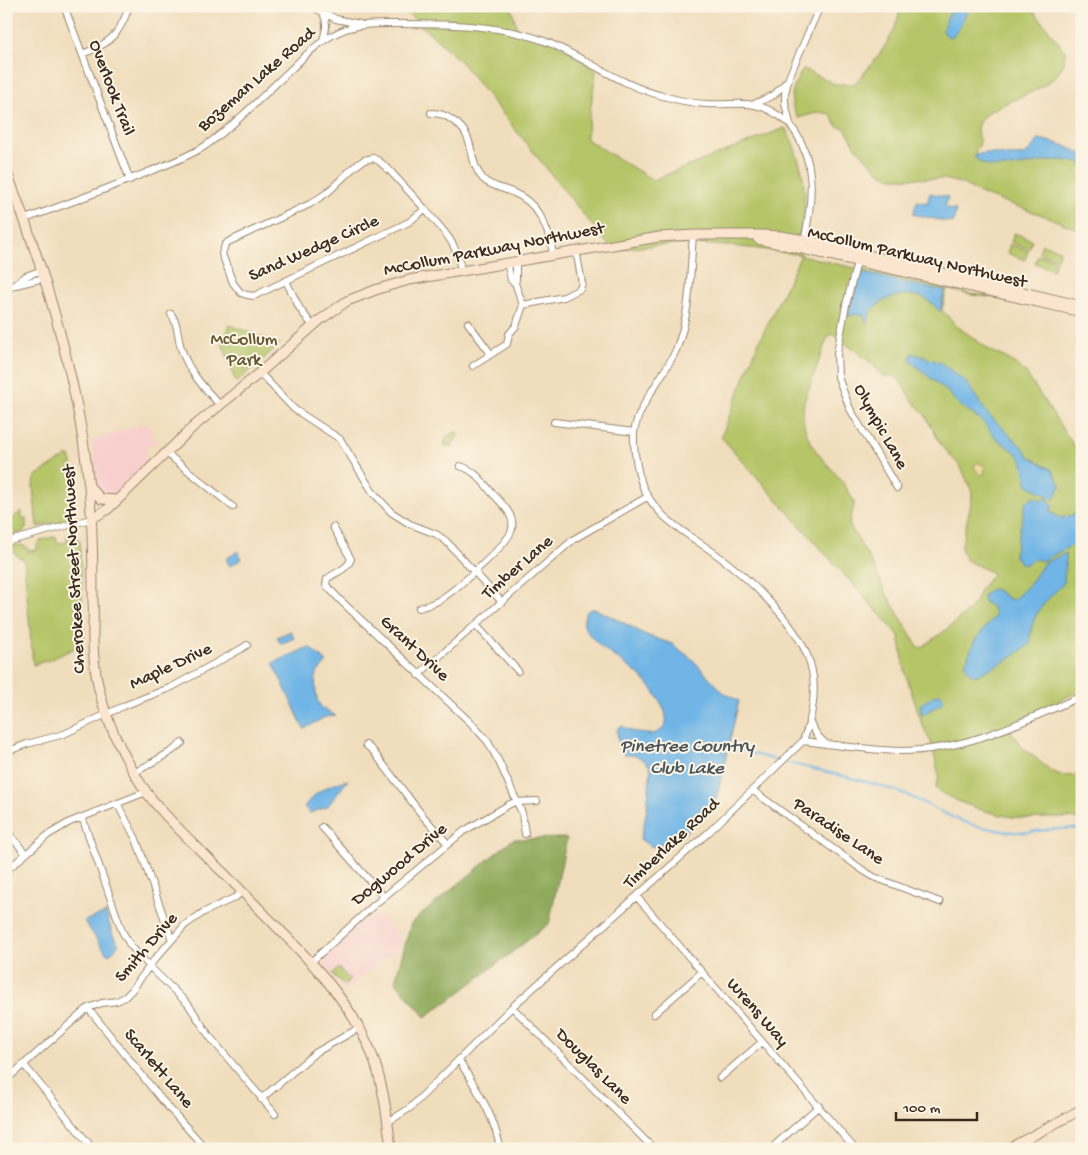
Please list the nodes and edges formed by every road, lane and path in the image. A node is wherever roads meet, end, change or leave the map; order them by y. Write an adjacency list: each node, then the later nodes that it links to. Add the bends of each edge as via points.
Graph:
1 (64, 6): 8 (street, Overlook Trail)
2 (311, 6): 5 (street)
3 (820, 6): 9 (street)
4 (127, 12): 8 (street, via 115,35 98,48)
5 (323, 13): 6 (street); 7 (street, via 327,22)
6 (361, 25): 7 (street, Bozeman Lake Road); 10 (street, Bozeman Lake Road, via 420,24 500,30 541,40 620,81 662,96 707,104)
7 (323, 40): 14 (street, Bozeman Lake Road, via 224,131 193,152)
8 (82, 54): 14 (street, Overlook Trail)
9 (789, 77): 10 (street, via 774,95); 12 (street, via 785,104)
10 (754, 104): 12 (street, Bozeman Lake Road, via 772,111)
11 (431, 112): 20 (street, via 450,118 465,130 482,178 516,193 533,207 547,228)
12 (791, 125): 18 (street, Bozeman Lake Road, via 804,150 811,179 811,203)
13 (6, 170): 16 (street, Cherokee Street Northwest)
14 (130, 180): 16 (street, Bozeman Lake Road)
15 (425, 209): 23 (street, Sand Wedge Circle, via 454,245); 25 (street, Sand Wedge Circle, via 409,222); 25 (street, Sand Wedge Circle, via 385,166 373,158 364,160 320,198 225,246 223,259 233,284 241,293 254,296)
16 (25, 219): 24 (street, Cherokee Street Northwest)
17 (693, 234): 18 (street, McCollum Parkway Northwest, via 771,235); 19 (street, McCollum Parkway Northwest); 40 (street, Timberlake Road, via 689,300 682,330 676,350 646,400)
18 (804, 245): 22 (street, McCollum Parkway Northwest); 28 (street, McCollum Parkway Northwest)
19 (576, 250): 20 (street, McCollum Parkway Northwest); 27 (street, via 582,283 580,289 564,297)
20 (553, 254): 21 (street, McCollum Parkway Northwest)
21 (512, 262): 23 (street, McCollum Parkway Northwest); 27 (street, via 515,284)
22 (857, 262): 29 (street, McCollum Parkway Northwest); 44 (street, Olympic Lane, via 836,353 838,377 850,409)
23 (461, 270): 32 (street, McCollum Parkway Northwest, via 369,292 342,304)
24 (43, 274): 26 (street); 43 (street, Cherokee Street Northwest, via 70,372)
25 (286, 281): 32 (street)
26 (8, 290)
27 (523, 305): 35 (street, via 507,344)
28 (1082, 306)
29 (1082, 312)
30 (171, 314): 38 (street, via 190,368)
31 (468, 323): 35 (street)
32 (313, 326): 37 (street, McCollum Parkway Northwest)
33 (1082, 328): 34 (street)
34 (1082, 350)
35 (491, 354): 36 (street)
36 (473, 366)
37 (260, 373): 38 (street, McCollum Parkway Northwest); 51 (street, via 294,409 340,439 384,505 404,521 446,541)
38 (220, 405): 41 (street, McCollum Parkway Northwest)
39 (554, 422): 40 (street)
40 (634, 432): 45 (street, Timberlake Road, via 635,455)
41 (166, 452): 46 (street, McCollum Parkway Northwest); 47 (street)
42 (460, 466): 51 (street, via 473,472 504,506 512,522 512,532 506,541)
43 (89, 486): 46 (street, via 101,500); 48 (street, Cherokee Street Northwest)
44 (897, 488)
45 (647, 497): 52 (street, Timber Lane, via 574,539); 60 (street, Timberlake Road, via 675,527 749,580 792,626 800,638 812,672 814,695)
46 (118, 500): 48 (street, McCollum Parkway Northwest)
47 (233, 507)
48 (92, 519): 50 (street); 59 (street, Cherokee Street Northwest, via 94,645 98,683)
49 (333, 527): 57 (street, Grant Drive, via 351,559 345,568 327,579 326,585 338,602)
50 (6, 542)
51 (474, 571): 52 (street); 53 (street, via 445,597)
52 (502, 602): 54 (street, Timber Lane)
53 (419, 608)
54 (476, 625): 56 (street); 57 (street, Timber Lane)
55 (247, 645): 59 (street, Maple Drive, via 172,688)
56 (518, 671)
57 (418, 675): 70 (street, Grant Drive, via 488,742)
58 (1082, 696): 63 (street, via 1004,730 958,744 903,751)
59 (107, 713): 65 (street, Maple Drive, via 64,734); 66 (street, Cherokee Street Northwest)
60 (810, 722): 61 (street, Timberlake Road); 63 (street)
61 (803, 741): 63 (street); 67 (street, Timberlake Road)
62 (182, 743): 66 (street)
63 (826, 744)
64 (366, 745): 76 (street)
65 (6, 752)
66 (134, 773): 68 (street, Cherokee Street Northwest)
67 (752, 790): 81 (street, Timberlake Road); 82 (street, Paradise Lane, via 874,877)
68 (146, 792): 71 (street); 79 (street, Cherokee Street Northwest)
69 (537, 801): 70 (street, Dogwood Drive)
70 (515, 802): 75 (street, via 522,814); 76 (street, Dogwood Drive, via 480,820)
71 (117, 803): 72 (street); 83 (street, via 136,839)
72 (82, 817): 77 (street, via 59,828); 85 (street, via 122,931)
73 (322, 826): 80 (street)
74 (6, 830): 77 (street)
75 (525, 834)
76 (448, 844): 80 (street, Dogwood Drive)
77 (26, 853): 78 (street)
78 (6, 871)
79 (242, 891): 83 (street, Smith Drive, via 193,919); 84 (street, Cherokee Street Northwest)
80 (384, 897): 84 (street, Dogwood Drive)
81 (636, 897): 86 (street, Wrens Way); 87 (street, Timberlake Road)
82 (940, 902)
83 (172, 940): 85 (street, Smith Drive)
84 (311, 962): 90 (street, Cherokee Street Northwest)
85 (150, 967): 88 (street, Smith Drive, via 125,997); 96 (street, via 188,1004 210,1037)
86 (702, 972): 89 (street); 91 (street, Wrens Way)
87 (512, 1007): 92 (street, Timberlake Road); 106 (street, Douglas Lane)
88 (88, 1008): 93 (street, Smith Drive); 103 (street, Scarlett Lane)
89 (654, 1014)
90 (360, 1028): 96 (street, via 315,1053); 100 (street, Cherokee Street Northwest, via 376,1066)
91 (762, 1042): 94 (street); 97 (street, Wrens Way)
92 (459, 1060): 100 (street, Timberlake Road, via 410,1108); 105 (street, via 494,1124)
93 (24, 1065): 95 (street, Smith Drive); 102 (street)
94 (720, 1078)
95 (6, 1080)
96 (261, 1099): 99 (street)
97 (819, 1106): 101 (street); 107 (street, Wrens Way)
98 (1082, 1109): 108 (street)
99 (275, 1114)
100 (388, 1122): 104 (street, Cherokee Street Northwest)
101 (776, 1144)
102 (93, 1149)
103 (206, 1149)
104 (391, 1149)
105 (500, 1149)
106 (654, 1149)
107 (856, 1149)
108 (1008, 1149)

